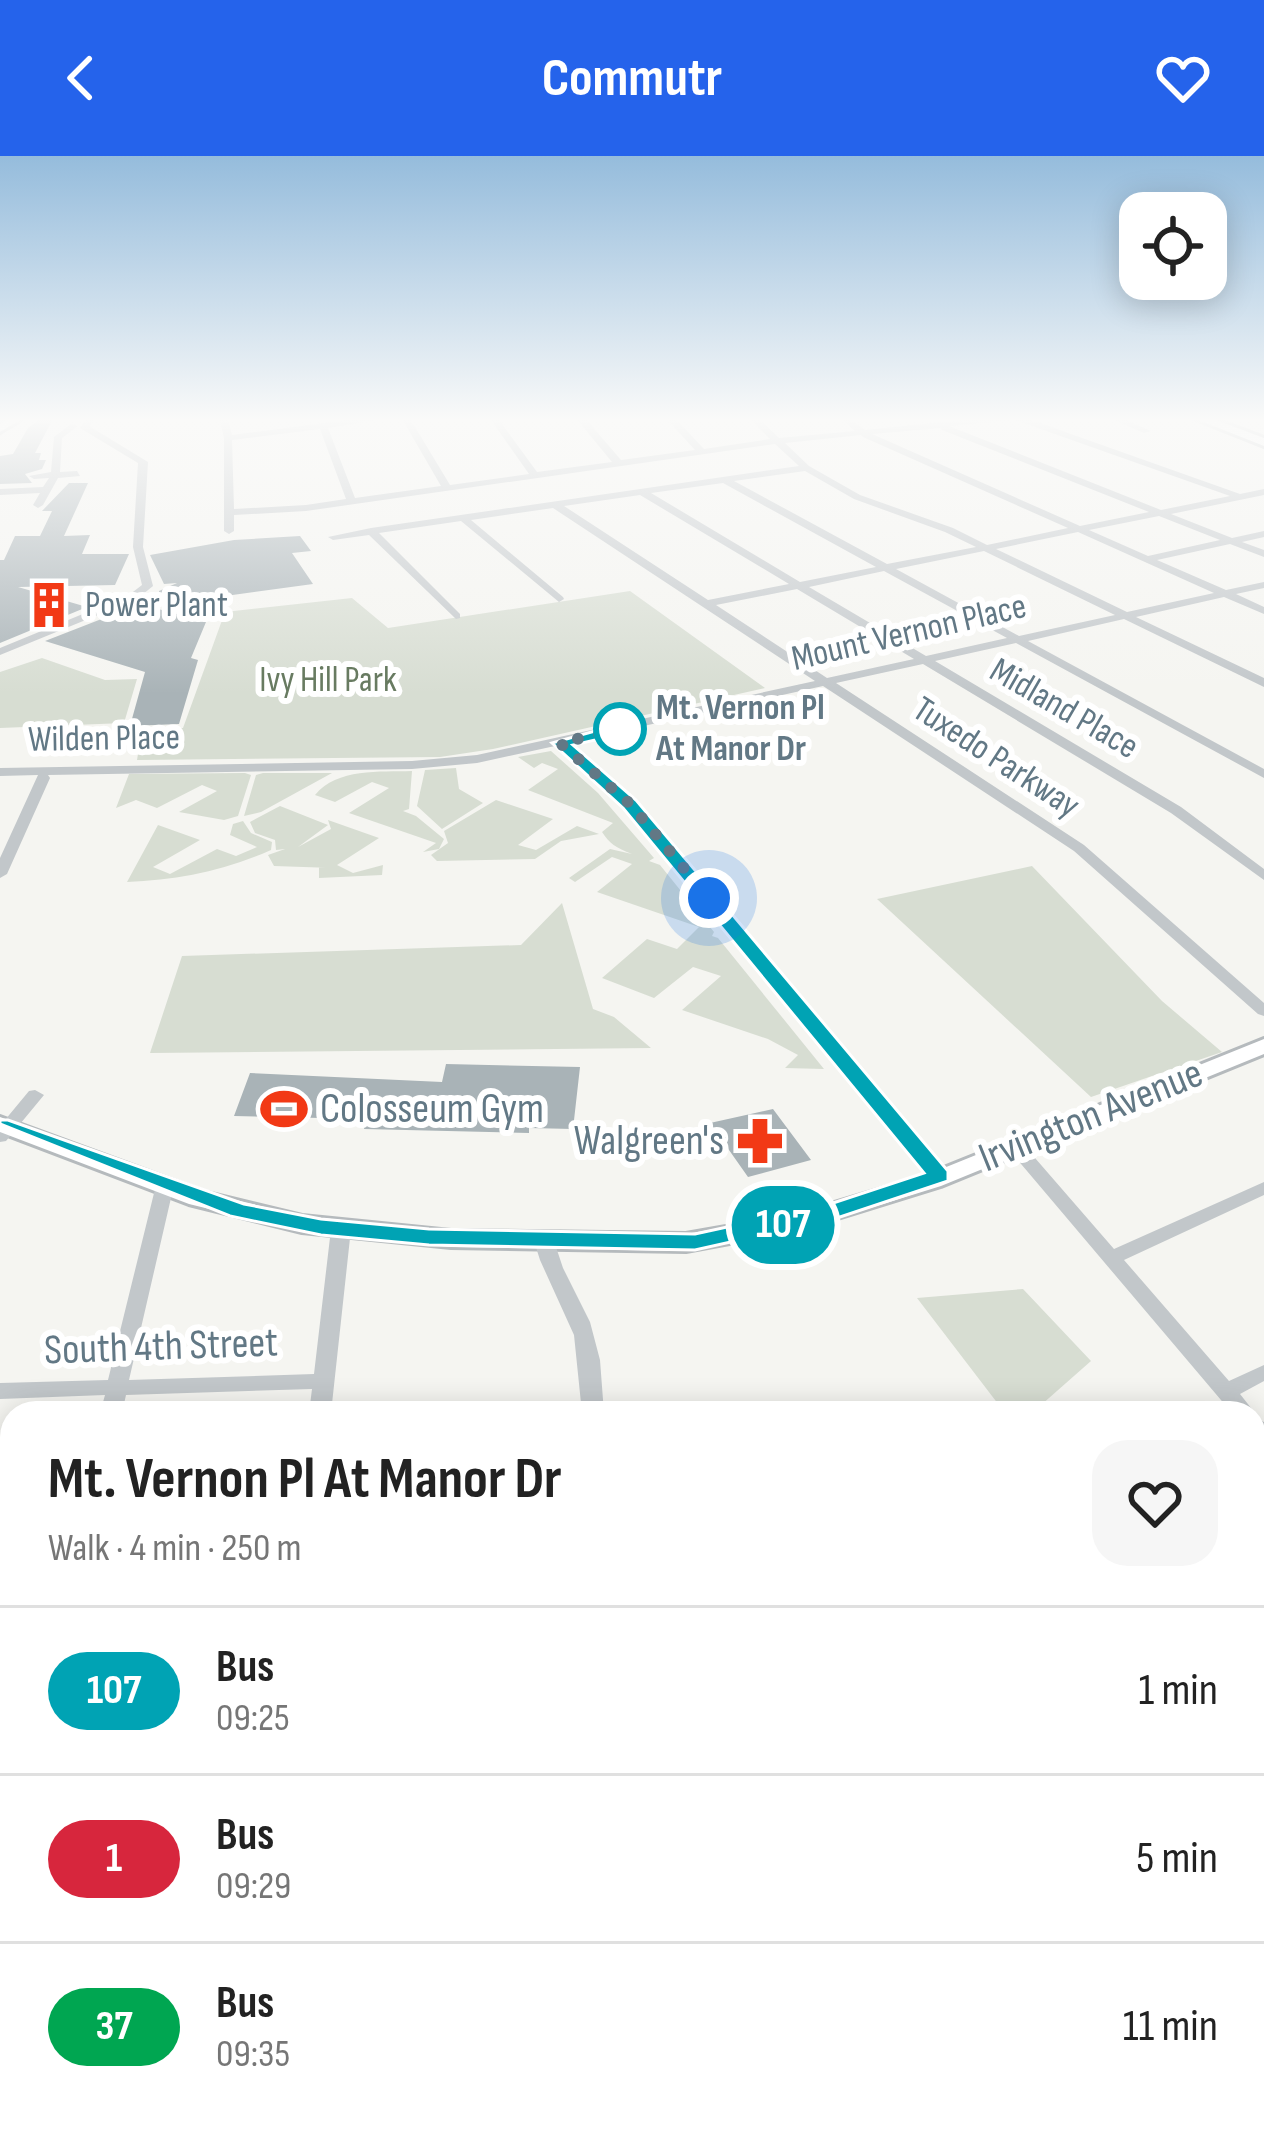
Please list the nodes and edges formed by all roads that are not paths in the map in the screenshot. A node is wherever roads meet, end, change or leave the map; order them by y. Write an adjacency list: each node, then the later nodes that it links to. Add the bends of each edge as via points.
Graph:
1 (140, 509): 33 (street, via 138,547 148,586)
2 (263, 509): 11 (street)
3 (524, 509): 13 (street)
4 (561, 509): 28 (street, Tuxedo Parkway)
5 (671, 509): 24 (street, Midland Place)
6 (778, 509): 23 (street)
7 (888, 509): 20 (street)
8 (1034, 509): 14 (street)
9 (1158, 509): 12 (street)
10 (1178, 509): 12 (street)
11 (230, 512): 15 (street)
12 (1165, 512): 14 (street); 19 (street)
13 (463, 518): 16 (street); 27 (street)
14 (1079, 529): 20 (street); 22 (street)
15 (229, 531)
16 (371, 531): 18 (street); 30 (street)
17 (1264, 534): 19 (street)
18 (333, 537)
19 (1233, 541): 21 (street); 22 (street)
20 (985, 548): 23 (street); 31 (street)
21 (1264, 554)
22 (1147, 559): 26 (street)
23 (886, 568): 24 (street); 32 (street)
24 (798, 585): 28 (street); 34 (street, Midland Place)
25 (1264, 585): 26 (street, Mount Vernon Place)
26 (1226, 593): 29 (street); 31 (street, Mount Vernon Place)
27 (559, 599)
28 (706, 604): 35 (street, Tuxedo Parkway)
29 (1264, 611)
30 (456, 616)
31 (1126, 616): 32 (street, Mount Vernon Place); 36 (street)
32 (1020, 640): 34 (street, Mount Vernon Place); 40 (street)
33 (0, 652)
34 (923, 661): 35 (street, Mount Vernon Place); 43 (street, Midland Place, via 1176,809)
35 (826, 683): 37 (street, Mount Vernon Place); 44 (street, Tuxedo Parkway, via 1079,848)
36 (1264, 683)
37 (560, 743): 38 (street, Mount Vernon Place, via 435,764); 49 (street, via 630,804)
38 (210, 767): 39 (street, Wilden Place)
39 (0, 772)
40 (1264, 774)
41 (43, 778): 42 (street)
42 (0, 874)
43 (1264, 876)
44 (1264, 1011)
45 (1264, 1046): 48 (main road, Irvington Avenue)
46 (35, 1095): 47 (street, Irvington Avenue)
47 (2, 1129): 50 (main road, Irvington Avenue)
48 (1016, 1147): 49 (main road, Irvington Avenue); 54 (street)
49 (940, 1176): 53 (main road, Irvington Avenue, via 723,1238)
50 (165, 1185): 52 (main road, Irvington Avenue, via 251,1214); 57 (street)
51 (1264, 1188): 54 (street)
52 (341, 1229): 53 (main road, Irvington Avenue); 56 (street)
53 (544, 1241): 62 (street, via 590,1352)
54 (1112, 1258): 59 (street)
55 (1264, 1372): 59 (street)
56 (324, 1381): 57 (street, South 4th Street); 61 (street)
57 (118, 1388): 58 (street, South 4th Street); 60 (street)
58 (0, 1391)
59 (1226, 1392): 63 (street)
60 (114, 1401)
61 (322, 1401)
62 (592, 1401)
63 (1234, 1401)

